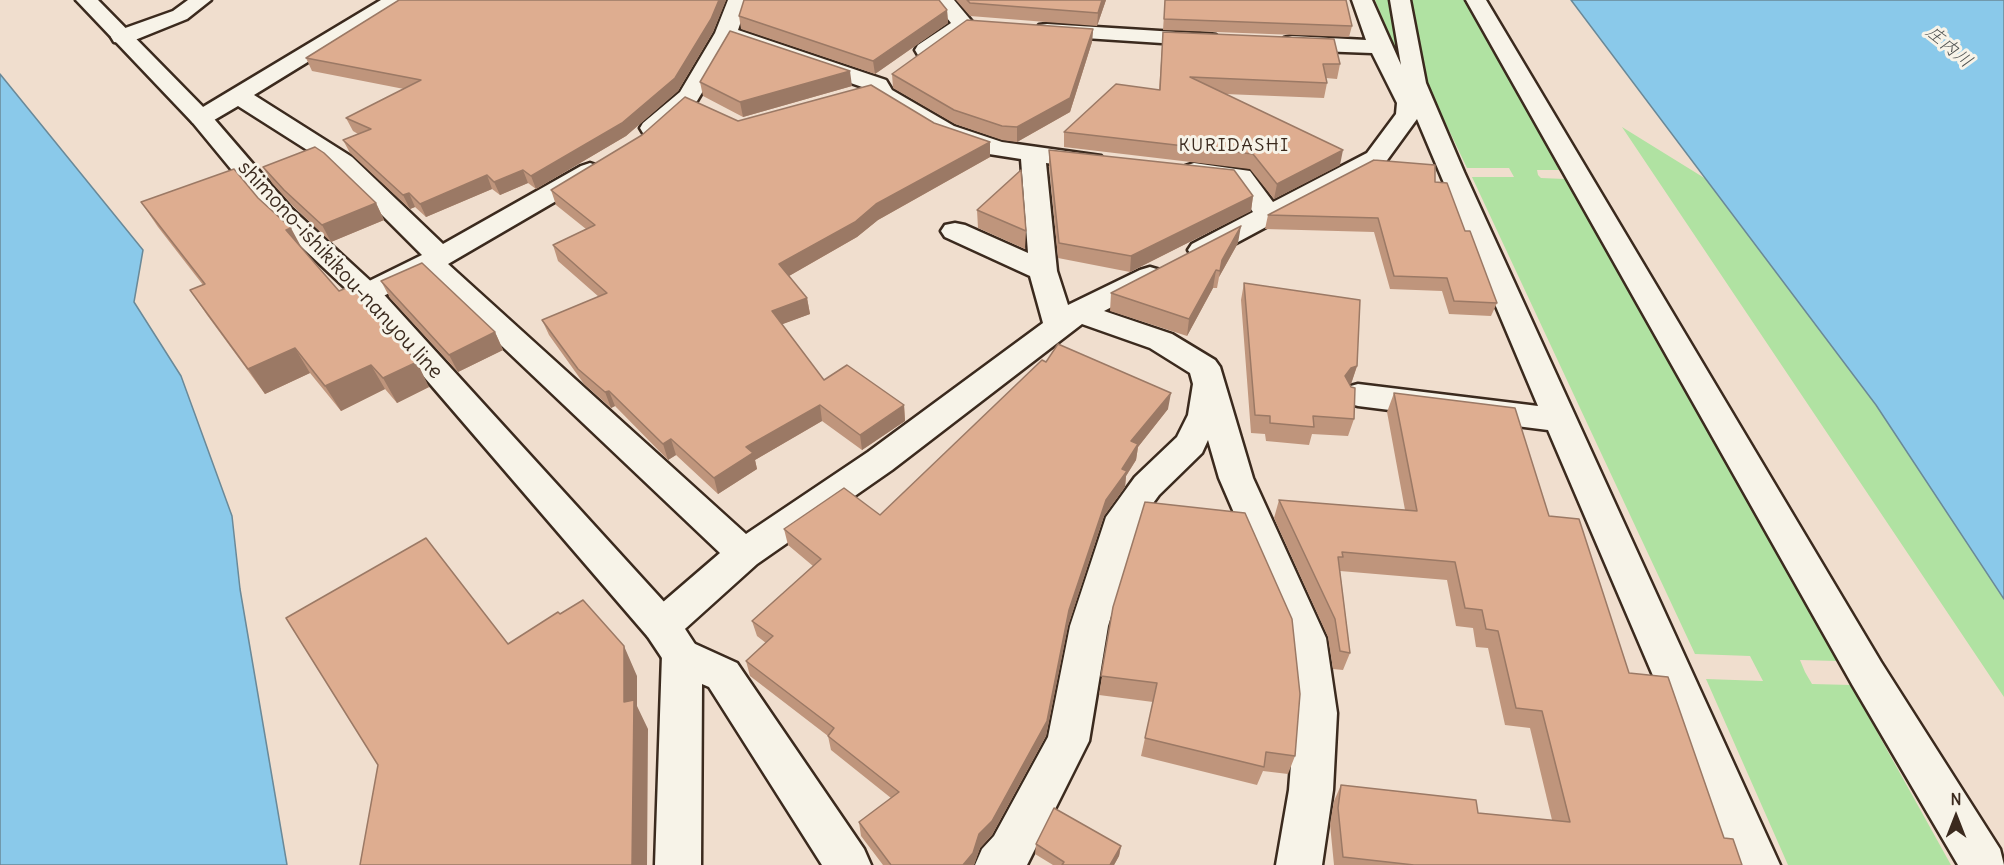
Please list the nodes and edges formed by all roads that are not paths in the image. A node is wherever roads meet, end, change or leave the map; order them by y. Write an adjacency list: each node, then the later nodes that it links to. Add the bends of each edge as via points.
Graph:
1 (86, 0): 11 (street, shimono-ishikikou-nanyou line)
2 (201, 0): 11 (street, via 180,15)
3 (394, 0): 17 (street)
4 (738, 0): 10 (street)
5 (943, 0): 15 (street, via 974,25)
6 (1362, 0): 14 (street)
7 (1400, 0): 16 (street)
8 (1476, 0): 43 (street, via 1862,664)
9 (1031, 29): 12 (street)
10 (726, 33): 15 (street); 20 (street, via 695,104)
11 (122, 37): 19 (street, shimono-ishikikou-nanyou line)
12 (1232, 41)
13 (1266, 42): 14 (street)
14 (1380, 47): 16 (street)
15 (878, 85): 18 (street); 21 (street, via 882,94 945,131 998,149)
16 (1412, 93): 23 (street); 26 (street)
17 (239, 96): 19 (street); 29 (street, via 343,162)
18 (848, 98)
19 (201, 118): 31 (street, shimono-ishikikou-nanyou line, via 282,214)
20 (636, 142)
21 (1033, 154): 24 (street); 30 (street)
22 (608, 160): 29 (street)
23 (1397, 162): 26 (street); 27 (street)
24 (1114, 163)
25 (1172, 169): 27 (street, via 1241,176)
26 (1451, 171): 35 (street)
27 (1269, 215): 32 (street)
28 (955, 231): 30 (street)
29 (435, 259): 31 (street); 36 (street)
30 (1042, 271): 32 (street)
31 (367, 293): 37 (street, shimono-ishikikou-nanyou line)
32 (1069, 319): 33 (street, via 1161,341 1204,367); 36 (street, via 880,461)
33 (1208, 381): 40 (street, via 1204,415 1190,444 1124,517 1089,626 1068,741 1010,852); 41 (street, via 1236,478 1307,638 1316,713 1311,790)
34 (1358, 395): 35 (street)
35 (1561, 420): 42 (street)
36 (744, 554): 37 (street)
37 (672, 641): 38 (street); 39 (street, via 723,675)
38 (678, 865)
39 (849, 865)
40 (998, 865)
41 (1299, 865)
42 (1757, 865)
43 (1984, 865)

